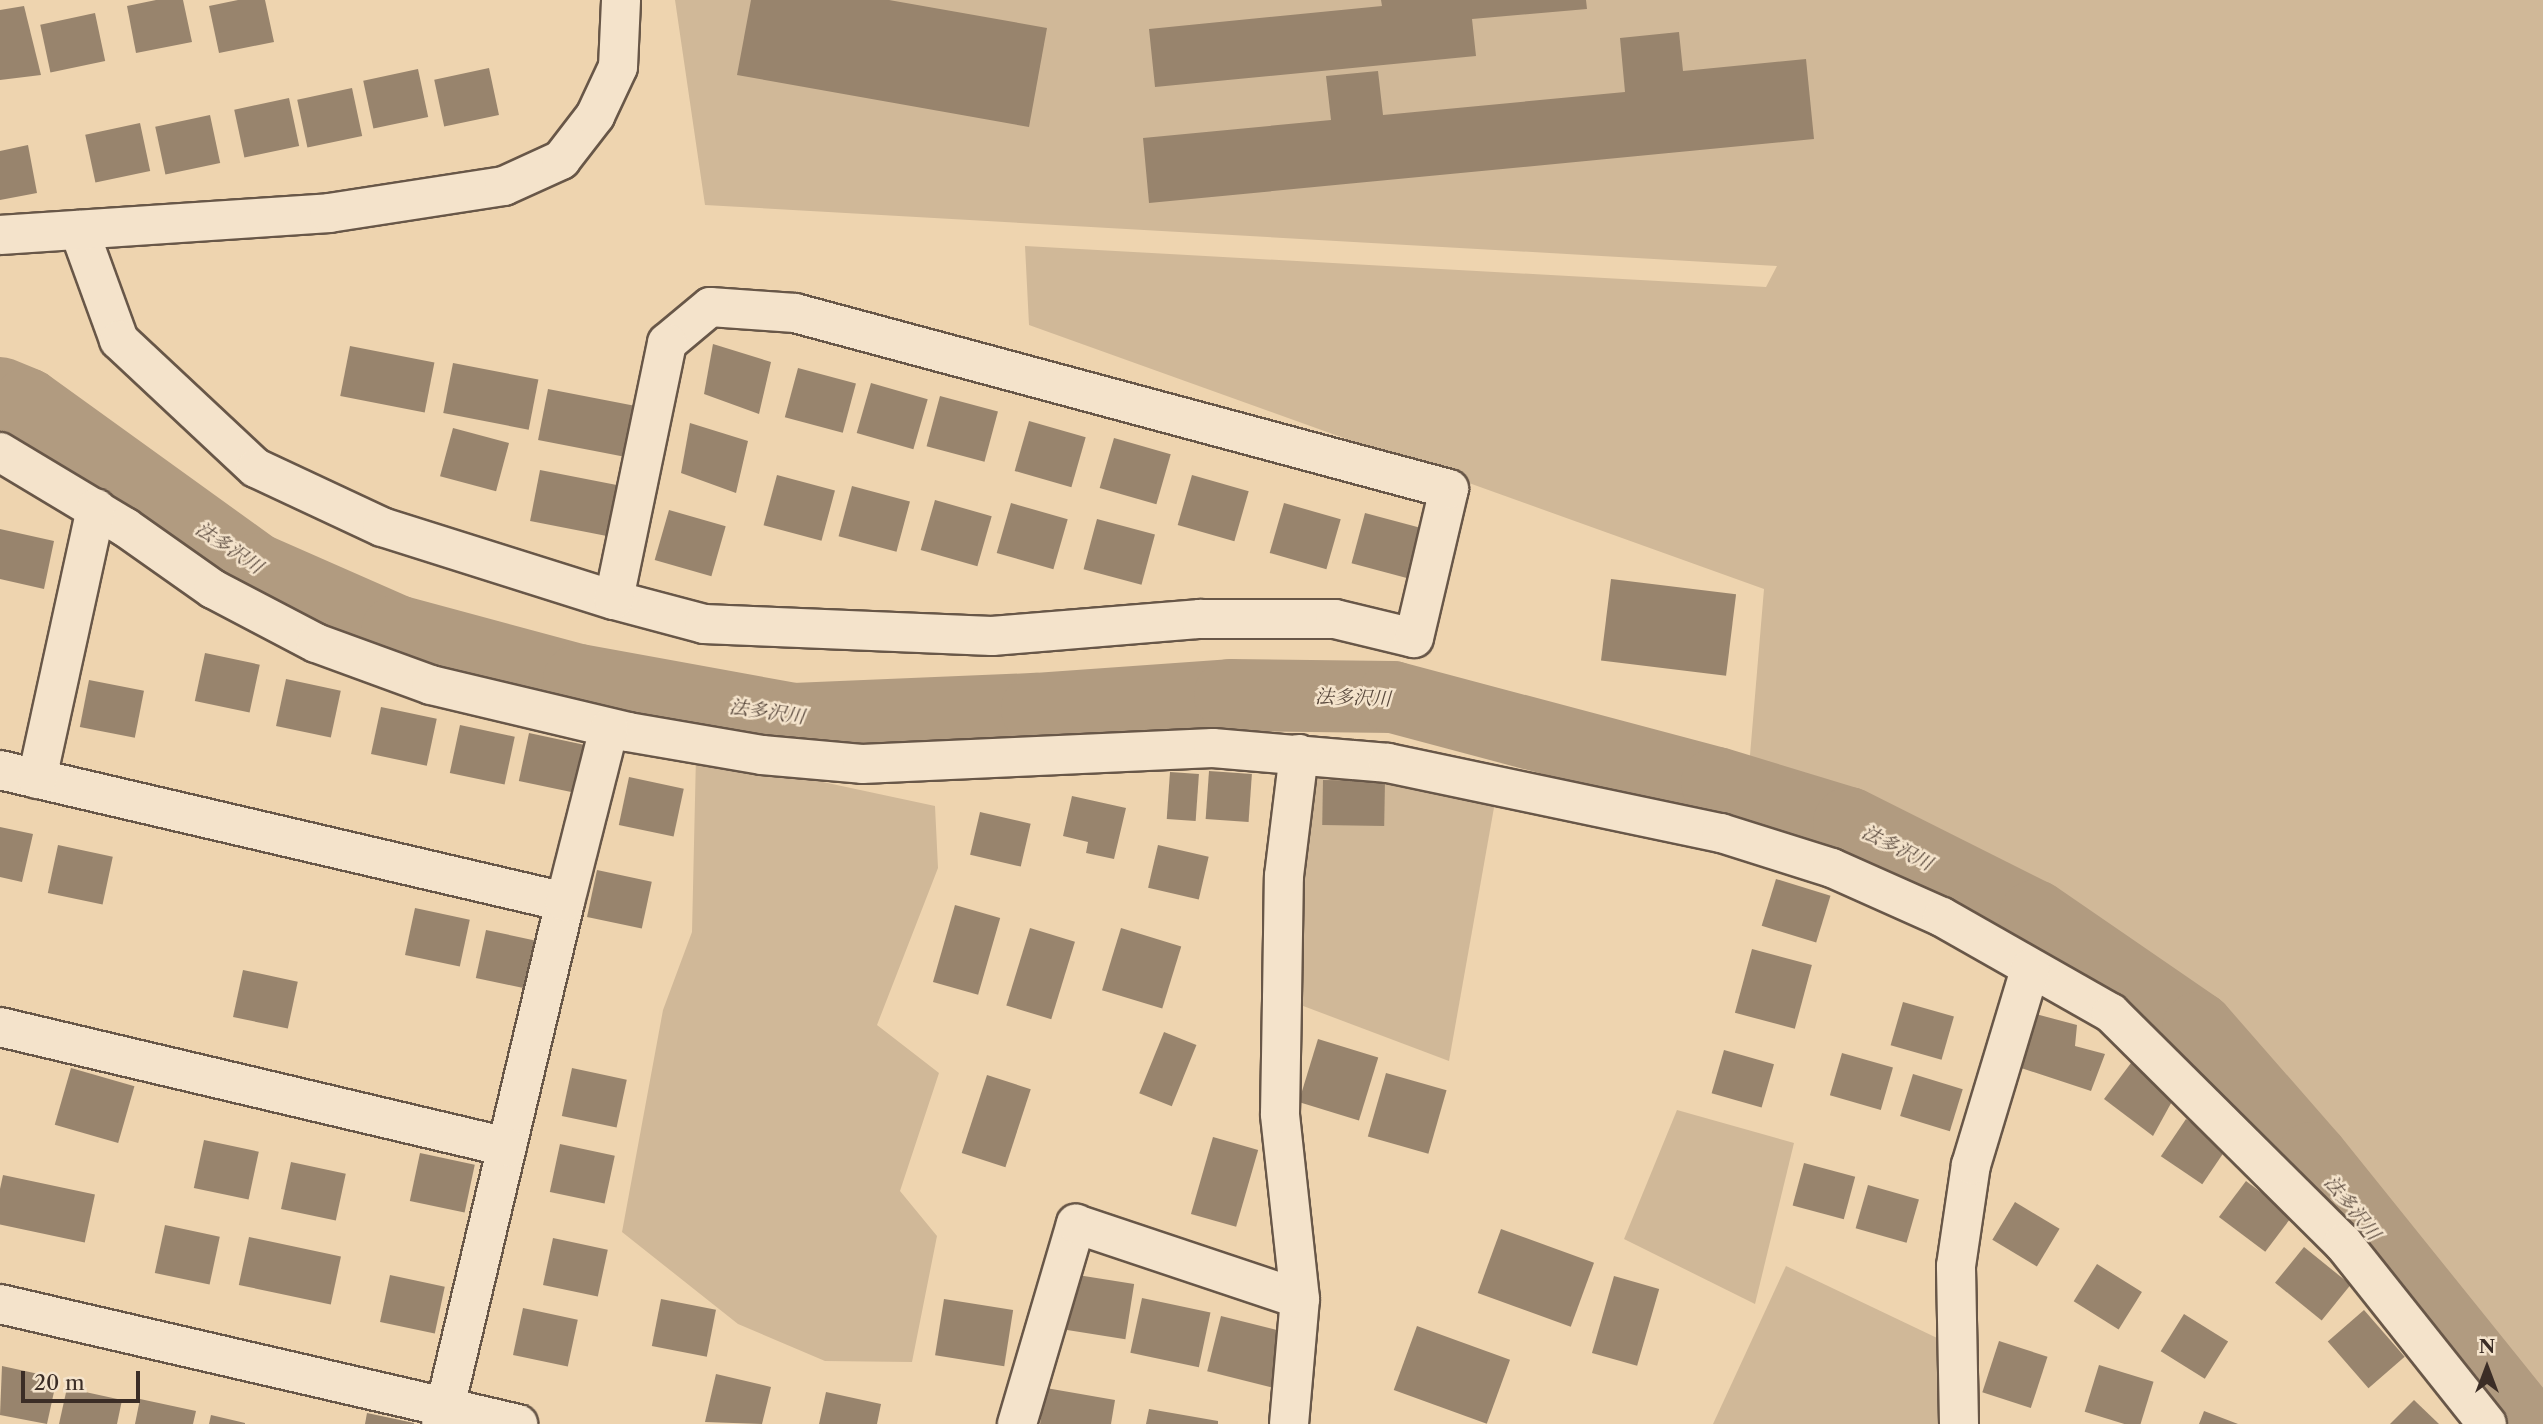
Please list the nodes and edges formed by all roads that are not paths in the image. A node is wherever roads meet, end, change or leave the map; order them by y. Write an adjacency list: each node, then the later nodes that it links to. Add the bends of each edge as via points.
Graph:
1 (621, 0): 2 (street, via 618,67 595,116 561,160 504,186 329,213)
2 (79, 230): 3 (street); 6 (street, via 119,340 256,468 382,527)
3 (0, 235)
4 (0, 452): 5 (street)
5 (96, 508): 7 (street, via 213,589 316,643 431,685); 10 (street)
6 (614, 600): 6 (street, via 704,624 992,636 1200,619 1335,619 1414,638 1449,489 794,313 710,307 667,343)
7 (609, 728): 8 (street, via 762,755 862,764 1213,748); 11 (street)
8 (1300, 754): 12 (street, via 1388,763 1721,833 1847,875 1942,917); 15 (street, via 1284,876 1280,1114)
9 (0, 770): 10 (street)
10 (37, 779): 11 (street)
11 (565, 902): 14 (street)
12 (2030, 969): 21 (street, via 1971,1165 1956,1266); 22 (street, via 2110,1013 2323,1224)
13 (0, 1027): 14 (street)
14 (508, 1147): 17 (street)
15 (1300, 1299): 19 (street, via 1076,1224); 20 (street)
16 (0, 1304): 17 (street)
17 (443, 1415): 18 (street)
18 (518, 1424)
19 (1017, 1424)
20 (1289, 1424)
21 (1959, 1424)
22 (2487, 1424)

